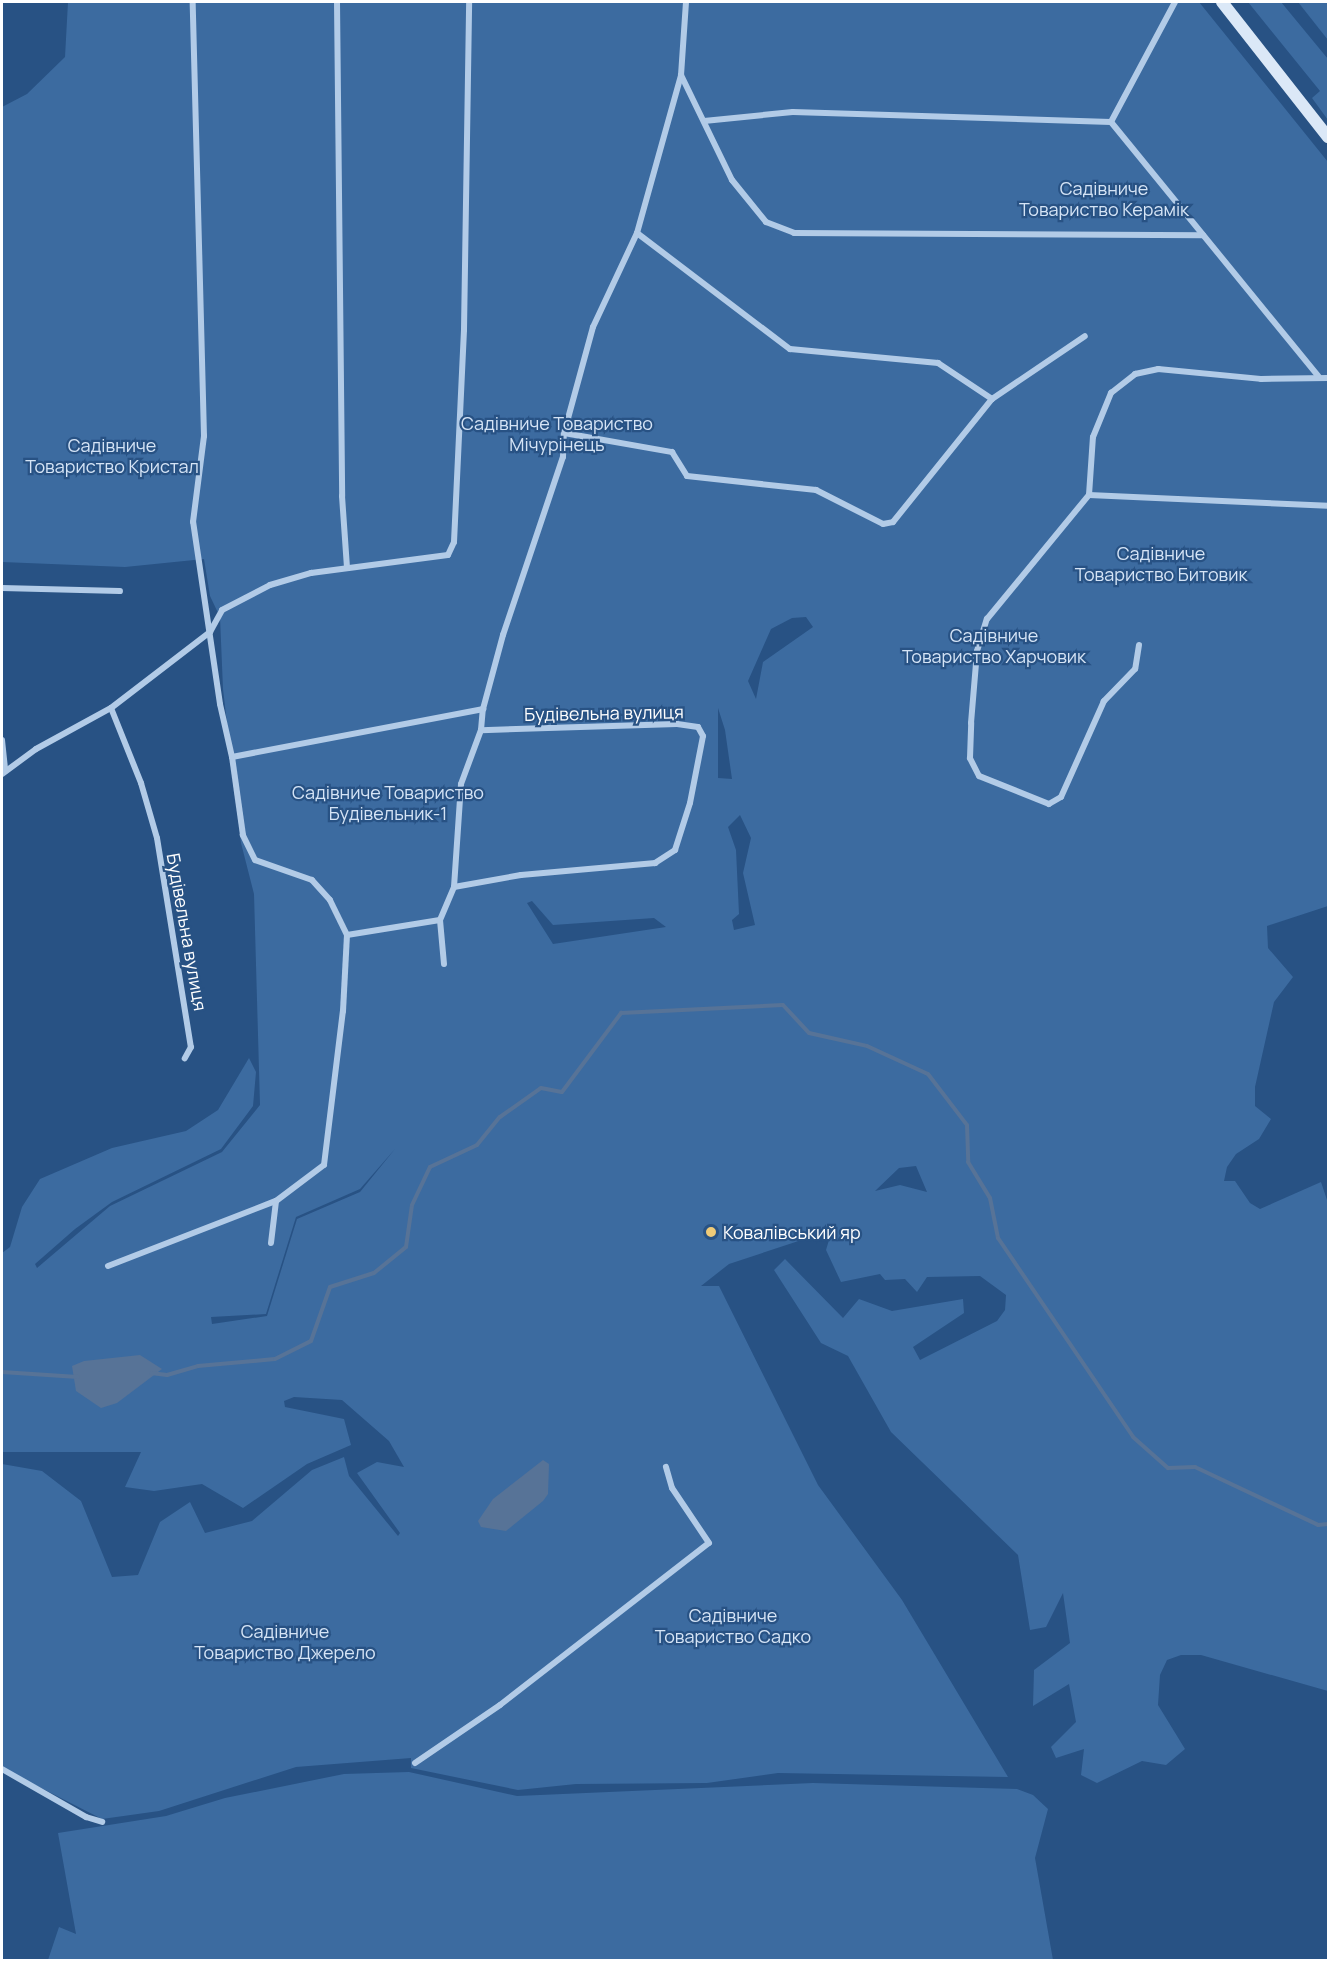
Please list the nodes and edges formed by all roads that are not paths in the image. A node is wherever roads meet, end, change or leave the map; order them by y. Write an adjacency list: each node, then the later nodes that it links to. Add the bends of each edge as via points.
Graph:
1 (193, 2): 23 (street, via 204,436 193,522)
2 (337, 2): 20 (street, via 342,496)
3 (469, 2): 20 (street, via 464,330 454,542 448,555 434,560)
4 (686, 2): 7 (street)
5 (1174, 2): 9 (street)
6 (1222, 2): 10 (main road)
7 (681, 75): 8 (street); 11 (street)
8 (704, 121): 9 (street, via 794,112); 12 (street, via 732,180 766,222 794,233)
9 (1110, 122): 12 (street)
10 (1329, 137)
11 (637, 233): 16 (street, via 790,349 938,363); 17 (street, via 593,327)
12 (1203, 235): 14 (street)
13 (1085, 336): 16 (street)
14 (1318, 376): 15 (street); 18 (street, via 1261,379 1158,369 1135,374 1111,393 1093,437)
15 (1329, 378)
16 (992, 399): 17 (street, via 893,522 883,524 816,490 687,476 672,452)
17 (564, 433): 26 (street, via 563,457 503,635)
18 (1089, 495): 19 (street); 24 (street, via 987,619 977,651 971,723 970,758 979,776 1049,804 1061,797 1104,701 1135,669)
19 (1329, 506)
20 (347, 568): 23 (street, via 270,585 222,610)
21 (2, 588): 22 (street)
22 (120, 591)
23 (210, 632): 25 (street); 29 (street)
24 (1139, 645)
25 (111, 708): 30 (street, via 36,748); 35 (street, Будівельна вулиця, via 141,783 157,838 191,1047)
26 (483, 709): 27 (street); 29 (street)
27 (481, 730): 31 (street, via 460,784); 31 (street, Будівельна вулиця, via 677,724 698,727 703,736 690,803 675,850 655,863 521,875)
28 (2, 740): 30 (street)
29 (232, 757): 33 (street, via 243,835 255,861 312,880 330,900)
30 (3, 773)
31 (454, 887): 32 (street)
32 (440, 920): 33 (street); 34 (street)
33 (347, 935): 36 (street, via 343,1011 324,1165)
34 (444, 964)
35 (184, 1059)
36 (276, 1201): 37 (street); 38 (street)
37 (271, 1243)
38 (108, 1266)
39 (666, 1467): 40 (street, via 672,1488 709,1543 517,1692)
40 (415, 1763)
41 (2, 1769): 42 (street, via 86,1817)
42 (102, 1822)

